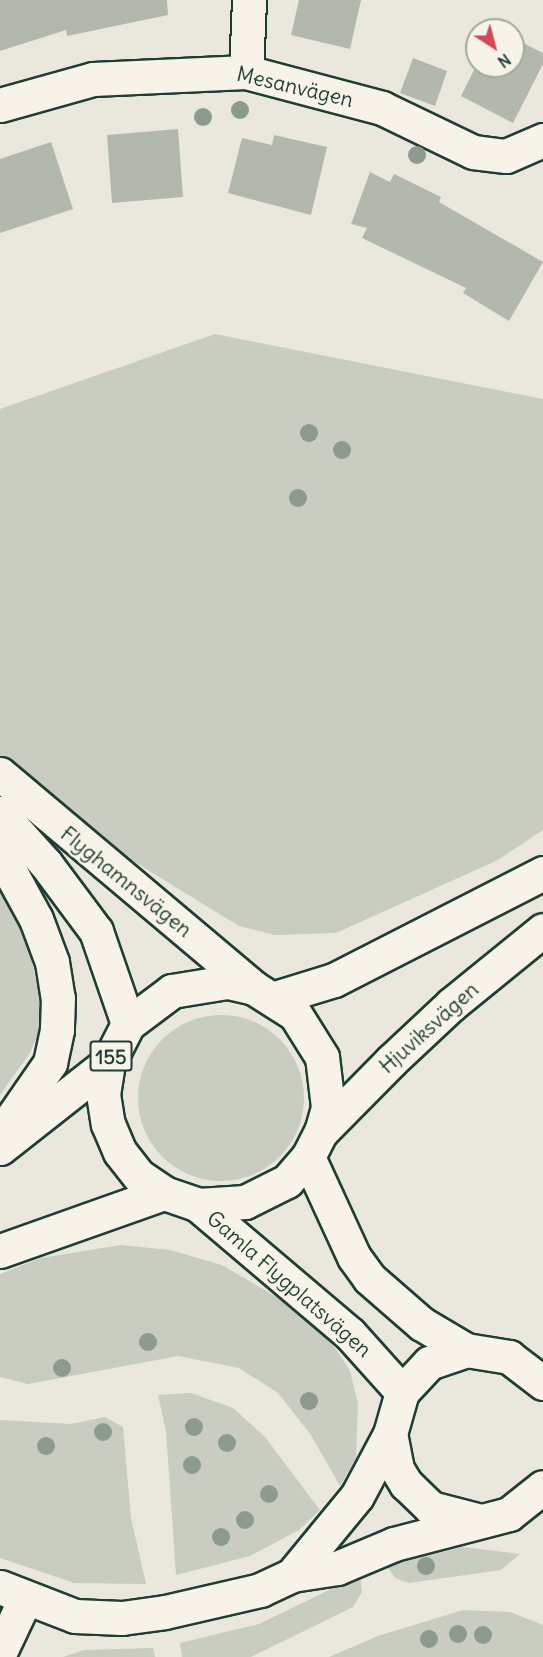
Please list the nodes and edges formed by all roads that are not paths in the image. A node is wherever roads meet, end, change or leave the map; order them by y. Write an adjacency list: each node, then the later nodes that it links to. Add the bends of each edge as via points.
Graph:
1 (249, 0): 2 (street)
2 (246, 72): 3 (street, Mesanvägen, via 93,79); 4 (street, Mesanvägen, via 382,108 472,152 506,156)
3 (0, 105)
4 (543, 140)
5 (0, 774): 10 (street, Flyghamnsvägen)
6 (0, 813): 11 (street, Flyghamnsvägen, via 46,864 96,932)
7 (0, 854): 13 (street, via 36,920 52,962 58,998 50,1064)
8 (543, 873): 10 (street, 155, via 334,980)
9 (543, 930): 14 (street, Hjuviksvägen / 155, via 452,1004)
10 (265, 993): 11 (street, 155, via 217,982 172,991); 14 (street, 155, via 295,1014 322,1057 328,1107)
11 (128, 1024): 12 (street, 155)
12 (108, 1063): 15 (street, 155); 16 (street, 155, via 104,1094 116,1143 139,1176)
13 (0, 1135)
14 (315, 1144): 17 (street, 155, via 287,1181 260,1197 230,1205); 19 (street, via 354,1257 369,1278 422,1324)
15 (0, 1148)
16 (164, 1193): 17 (street, 155); 18 (street)
17 (198, 1205): 21 (street, Gamla Flygplatsvägen, via 350,1334)
18 (0, 1251)
19 (466, 1350): 20 (street, via 509,1356); 21 (street, via 429,1363)
20 (543, 1383)
21 (402, 1392): 22 (street)
22 (390, 1434): 24 (street, via 397,1469 417,1497 447,1515); 25 (street, via 357,1496)
23 (539, 1499): 24 (street, via 509,1514)
24 (482, 1520): 25 (street, via 394,1544 337,1569)
25 (292, 1575): 26 (street, via 215,1603 122,1618 75,1616)
26 (12, 1593): 27 (street)
27 (0, 1652)

